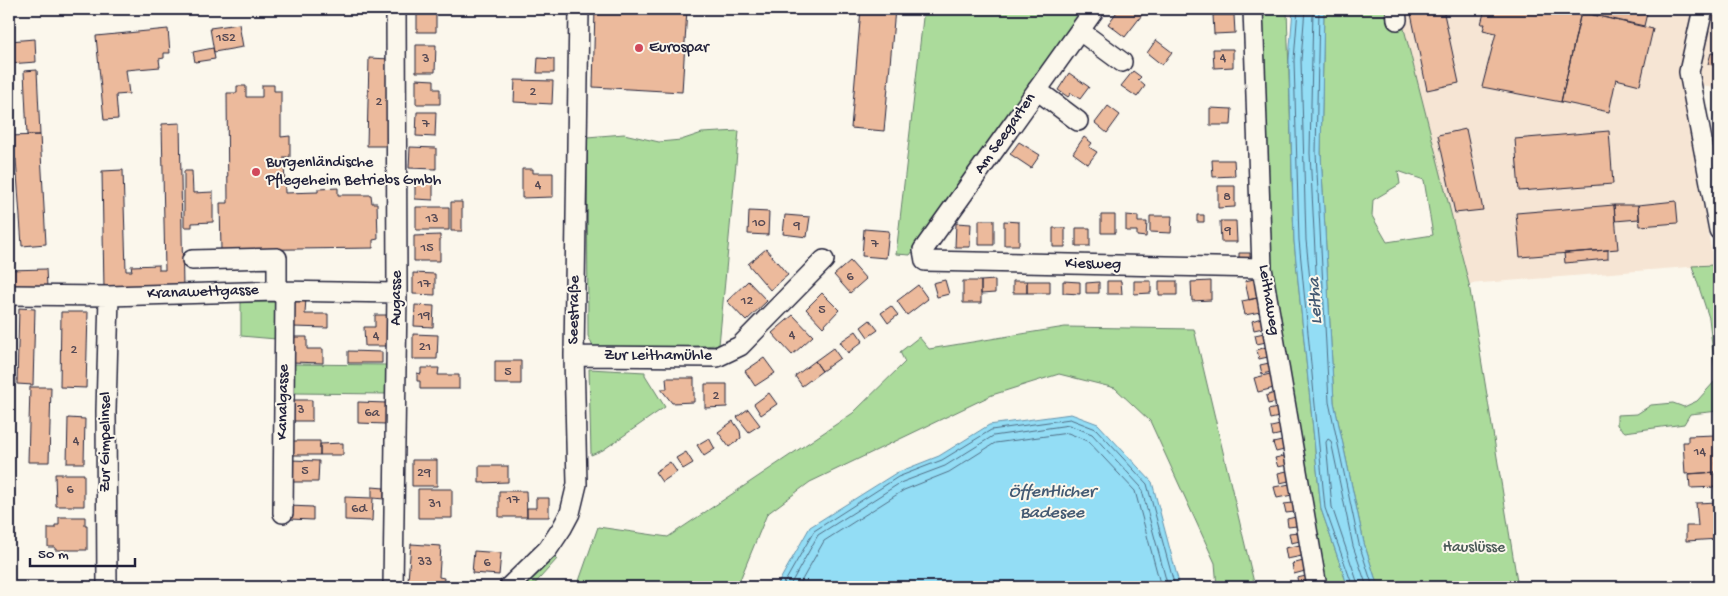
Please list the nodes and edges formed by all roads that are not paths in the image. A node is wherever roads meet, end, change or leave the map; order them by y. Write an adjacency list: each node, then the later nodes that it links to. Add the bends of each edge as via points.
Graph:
1 (396, 9): 16 (street, Augasse)
2 (579, 9): 19 (street, Seestraße)
3 (1095, 9): 6 (street, Am Seegarten)
4 (1253, 9): 14 (street, Leithaweg)
5 (1703, 9): 10 (street, via 1689,72)
6 (1080, 31): 7 (street); 8 (street, Am Seegarten)
7 (1122, 62)
8 (1037, 90): 9 (street); 13 (street, Am Seegarten, via 923,250)
9 (1078, 121)
10 (1719, 230)
11 (192, 260): 15 (street, Kanalgasse, via 277,258)
12 (824, 260): 19 (street, Zur Leithamühle, via 740,346 718,357)
13 (925, 262): 14 (street, Kiesweg)
14 (1262, 268): 24 (street, Leithaweg)
15 (281, 292): 16 (street, Kranawettgasse); 18 (street, Kranawettgasse); 20 (street, Kanalgasse)
16 (397, 293): 22 (street, Augasse)
17 (9, 295): 18 (street, Kranawettgasse)
18 (109, 296): 21 (street, Zur Gimpelinsel)
19 (574, 356): 23 (street, Seestraße, via 576,484 570,513 548,550)
20 (283, 513)
21 (106, 587)
22 (393, 587)
23 (509, 587)
24 (1317, 587)

